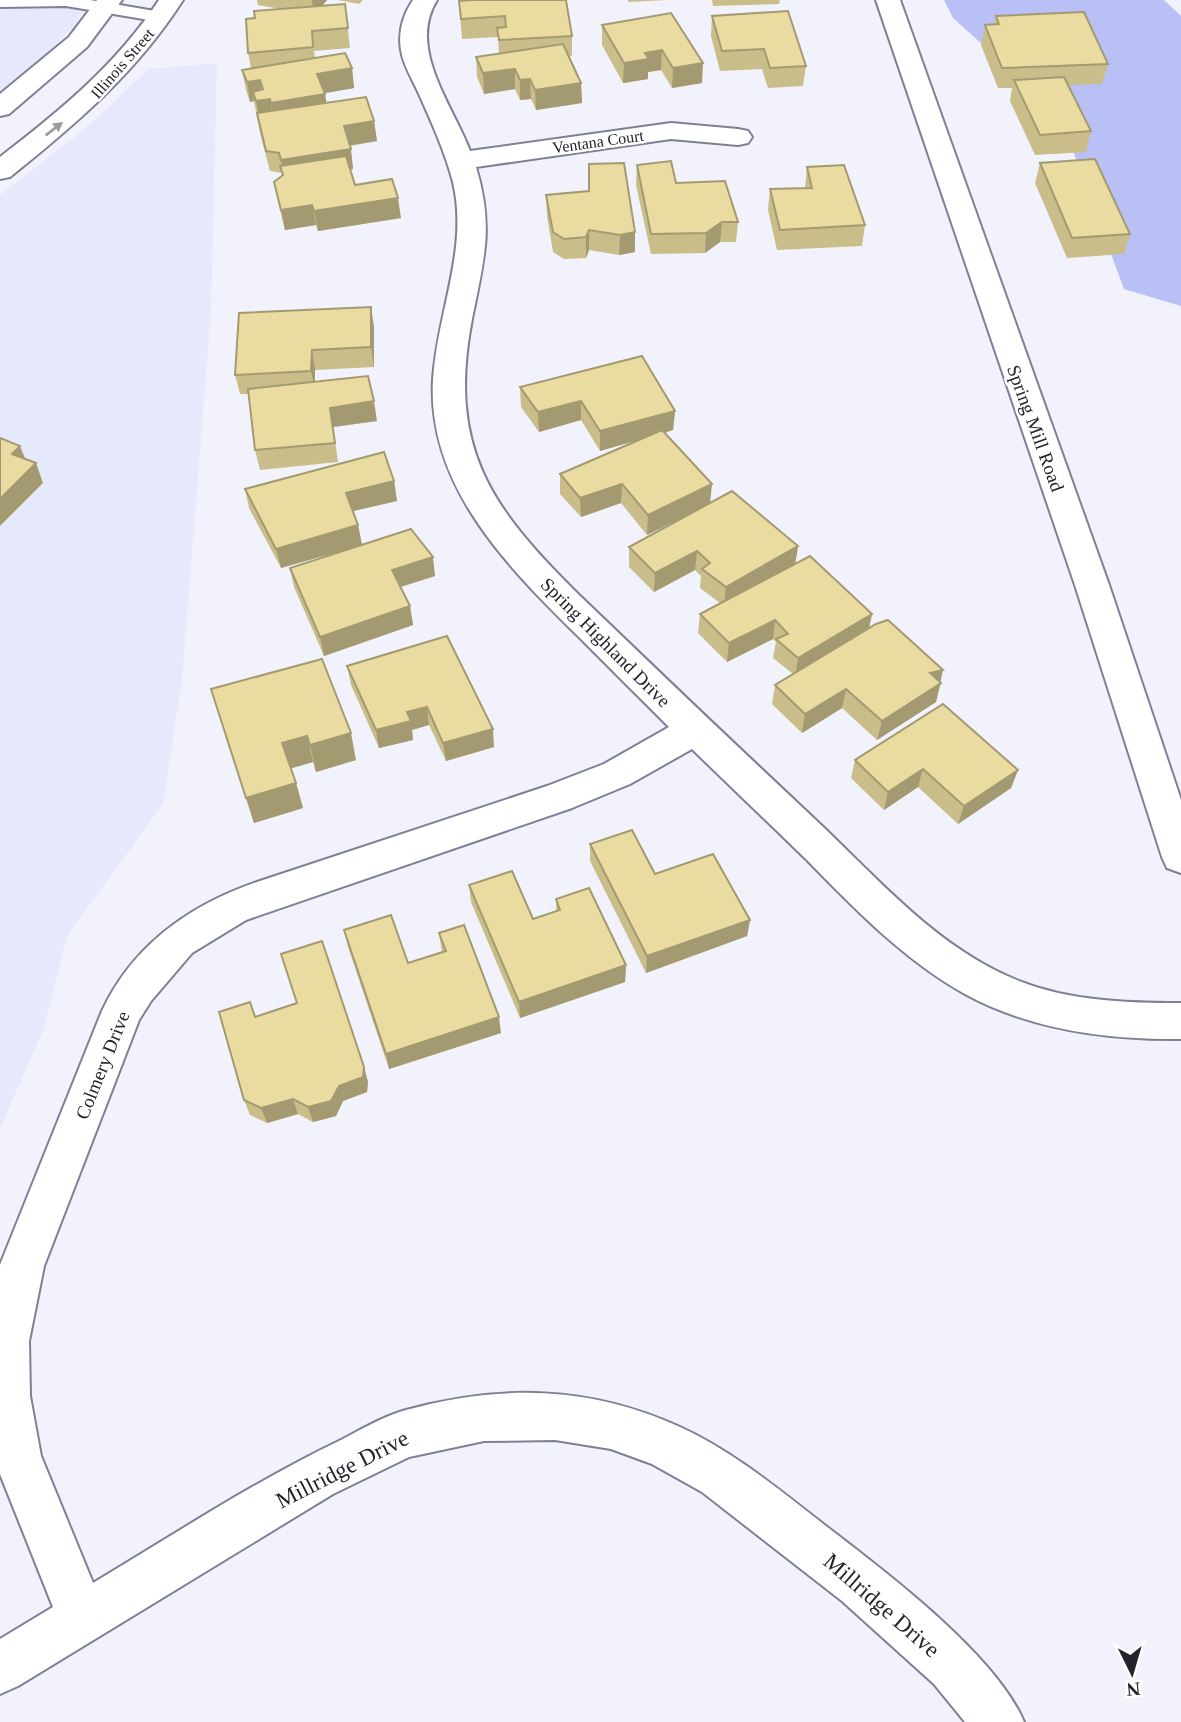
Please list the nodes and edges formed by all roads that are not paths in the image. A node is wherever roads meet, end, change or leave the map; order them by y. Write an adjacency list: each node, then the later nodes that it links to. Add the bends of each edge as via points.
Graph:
1 (425, 0): 8 (street, Spring Highland Drive, via 411,34 414,53)
2 (888, 0): 11 (street, Spring Mill Road, via 1092,585)
3 (0, 2): 4 (lane)
4 (107, 4): 5 (lane); 6 (street, via 78,41)
5 (166, 8): 9 (street, Illinois Street, one-way to 5, via 92,98)
6 (0, 108)
7 (738, 137): 8 (street, Ventana Court, via 671,131)
8 (459, 161): 10 (street, Spring Highland Drive, via 474,231 447,370 451,432 462,465 508,541)
9 (0, 171)
10 (695, 730): 12 (street, Spring Highland Drive, via 930,951 981,982 1066,1012 1147,1023); 13 (street, Colmery Drive, via 617,774 559,797 212,916 171,945 143,979 122,1011 22,1266 6,1341 17,1456)
11 (1181, 857)
12 (1181, 1021)
13 (82, 1618): 14 (street, Millridge Drive); 15 (street, Millridge Drive, via 316,1477 404,1434 484,1417 555,1416 611,1425 665,1445 719,1475 860,1583 952,1666)
14 (0, 1668)
15 (998, 1722)

